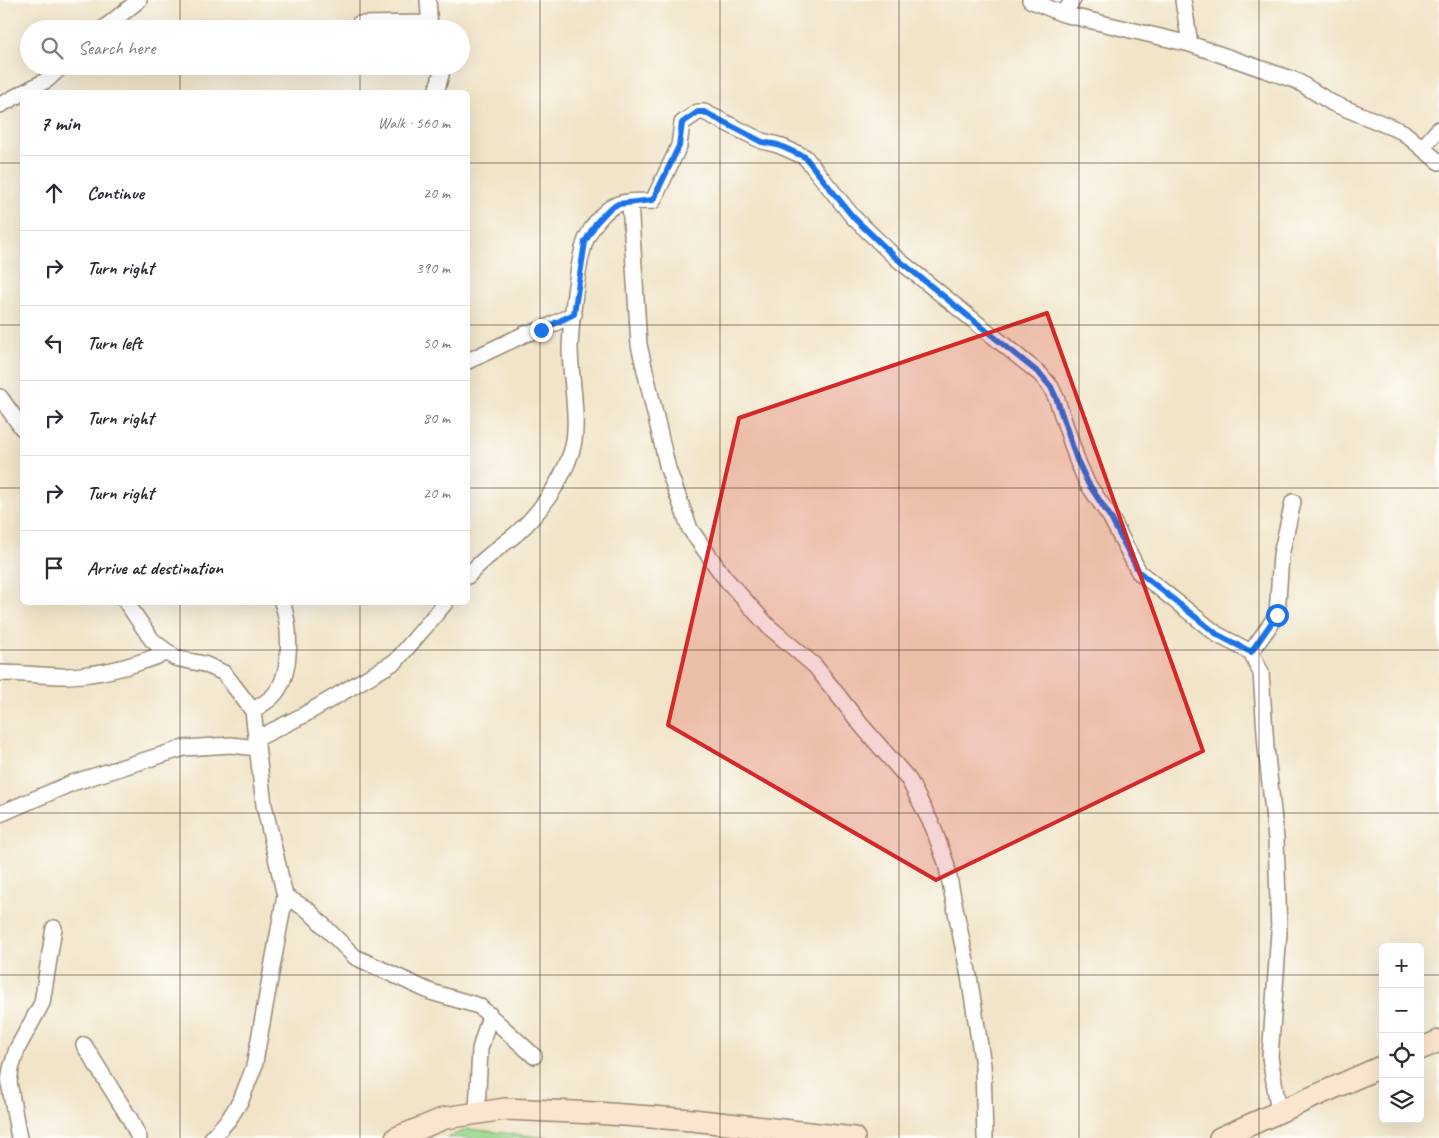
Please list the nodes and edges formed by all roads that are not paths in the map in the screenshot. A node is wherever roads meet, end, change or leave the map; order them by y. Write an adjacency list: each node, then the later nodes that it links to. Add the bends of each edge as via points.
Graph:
1 (139, 0): 7 (street)
2 (428, 0): 8 (street)
3 (1030, 0): 6 (street)
4 (1072, 0): 6 (street)
5 (1183, 0): 9 (street)
6 (1063, 14): 9 (street)
7 (114, 20)
8 (430, 20)
9 (1190, 44): 17 (street, via 1297,81 1332,103 1403,132)
10 (52, 75): 12 (street)
11 (441, 75): 13 (street)
12 (28, 90)
13 (437, 90)
14 (20, 94): 15 (street)
15 (0, 105)
16 (1439, 130): 17 (street)
17 (1422, 148): 18 (street)
18 (1439, 162)
19 (630, 203): 20 (street, via 609,209 585,242); 30 (street, via 653,200 679,146 682,123 698,112 704,112 762,142 805,157 853,217 895,257 997,338 1051,387 1077,460 1139,572 1218,635); 50 (street, via 639,345 668,469 690,529 724,577 768,626 814,666 909,780 936,836 946,863 969,976 983,1065)
20 (574, 314): 21 (street); 25 (street, via 570,348 575,436 572,452 542,504 517,533)
21 (470, 360)
22 (0, 397): 23 (street)
23 (20, 425)
24 (1293, 502): 30 (street, via 1281,555 1277,615)
25 (470, 574)
26 (128, 605): 29 (street, via 152,640)
27 (283, 605): 32 (street, via 290,644 284,671 273,697)
28 (443, 605): 33 (street, via 396,661)
29 (168, 652): 31 (street, via 89,674); 32 (street, via 175,658 204,664 224,673)
30 (1251, 652): 44 (street, via 1261,672 1276,839 1279,932 1270,1056)
31 (0, 673)
32 (253, 711): 33 (street)
33 (256, 743): 34 (street, via 184,748 72,783); 35 (street, via 272,847)
34 (0, 814)
35 (285, 896): 37 (street, via 308,910 355,957 431,992 468,1001); 47 (street, via 254,1067 241,1100 229,1120)
36 (54, 928): 45 (street, via 42,1004 17,1049 11,1069 10,1090)
37 (490, 1015): 41 (street); 43 (street, via 480,1049)
38 (1439, 1041): 40 (main road)
39 (84, 1045): 46 (street)
40 (1424, 1047)
41 (534, 1056)
42 (1379, 1068): 44 (main road)
43 (477, 1112): 48 (main road, via 445,1118); 49 (main road, via 504,1109 596,1112)
44 (1278, 1112): 51 (main road)
45 (19, 1138)
46 (139, 1138)
47 (212, 1138)
48 (396, 1138)
49 (854, 1138)
50 (985, 1138)
51 (1220, 1138)

